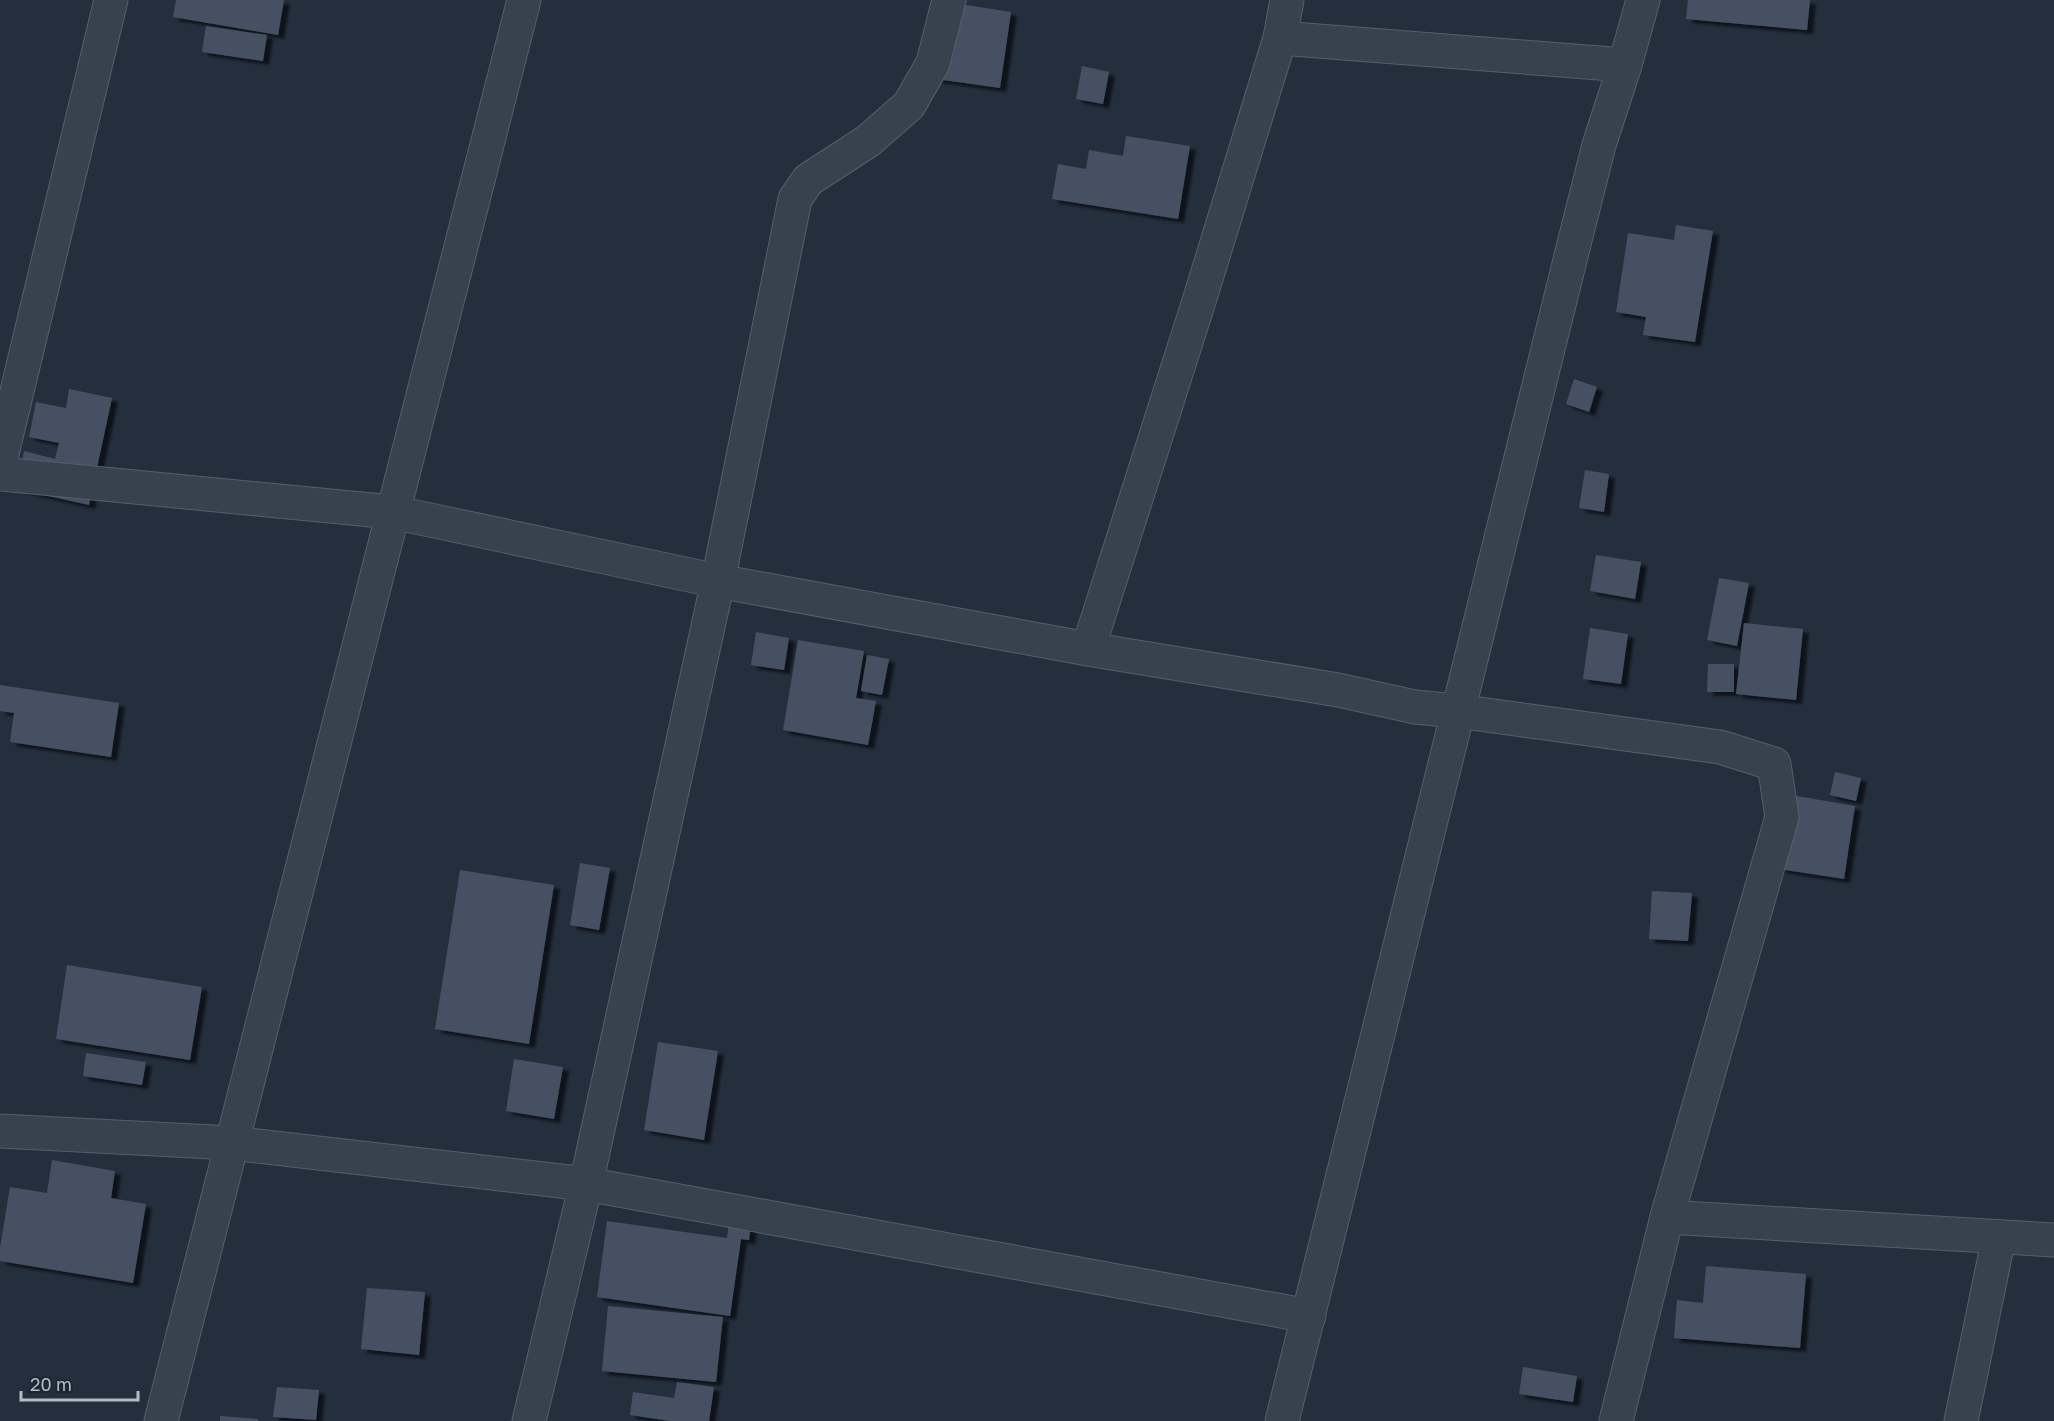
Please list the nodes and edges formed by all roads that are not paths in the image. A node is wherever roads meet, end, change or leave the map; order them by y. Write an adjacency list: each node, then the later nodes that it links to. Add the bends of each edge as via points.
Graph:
1 (111, 0): 8 (street)
2 (524, 0): 10 (street)
3 (949, 0): 11 (street, via 933,63 909,105 868,141 808,180 795,199)
4 (1287, 0): 6 (street)
5 (1643, 0): 7 (street)
6 (1280, 39): 7 (street); 12 (street)
7 (1625, 65): 13 (street, via 1599,145)
8 (0, 462)
9 (0, 474): 10 (street)
10 (392, 512): 11 (street); 15 (street)
11 (718, 581): 12 (street); 16 (street)
12 (1088, 649): 13 (street, via 1338,690 1415,707)
13 (1457, 711): 17 (street, via 1720,747 1774,764 1782,818); 20 (street)
14 (0, 1131): 15 (street)
15 (232, 1143): 16 (street); 21 (street)
16 (586, 1184): 20 (street); 22 (street)
17 (1667, 1216): 18 (street); 24 (street)
18 (1999, 1237): 19 (street); 25 (street)
19 (2054, 1240)
20 (1309, 1316): 23 (street)
21 (161, 1421)
22 (529, 1421)
23 (1282, 1421)
24 (1616, 1421)
25 (1961, 1421)

